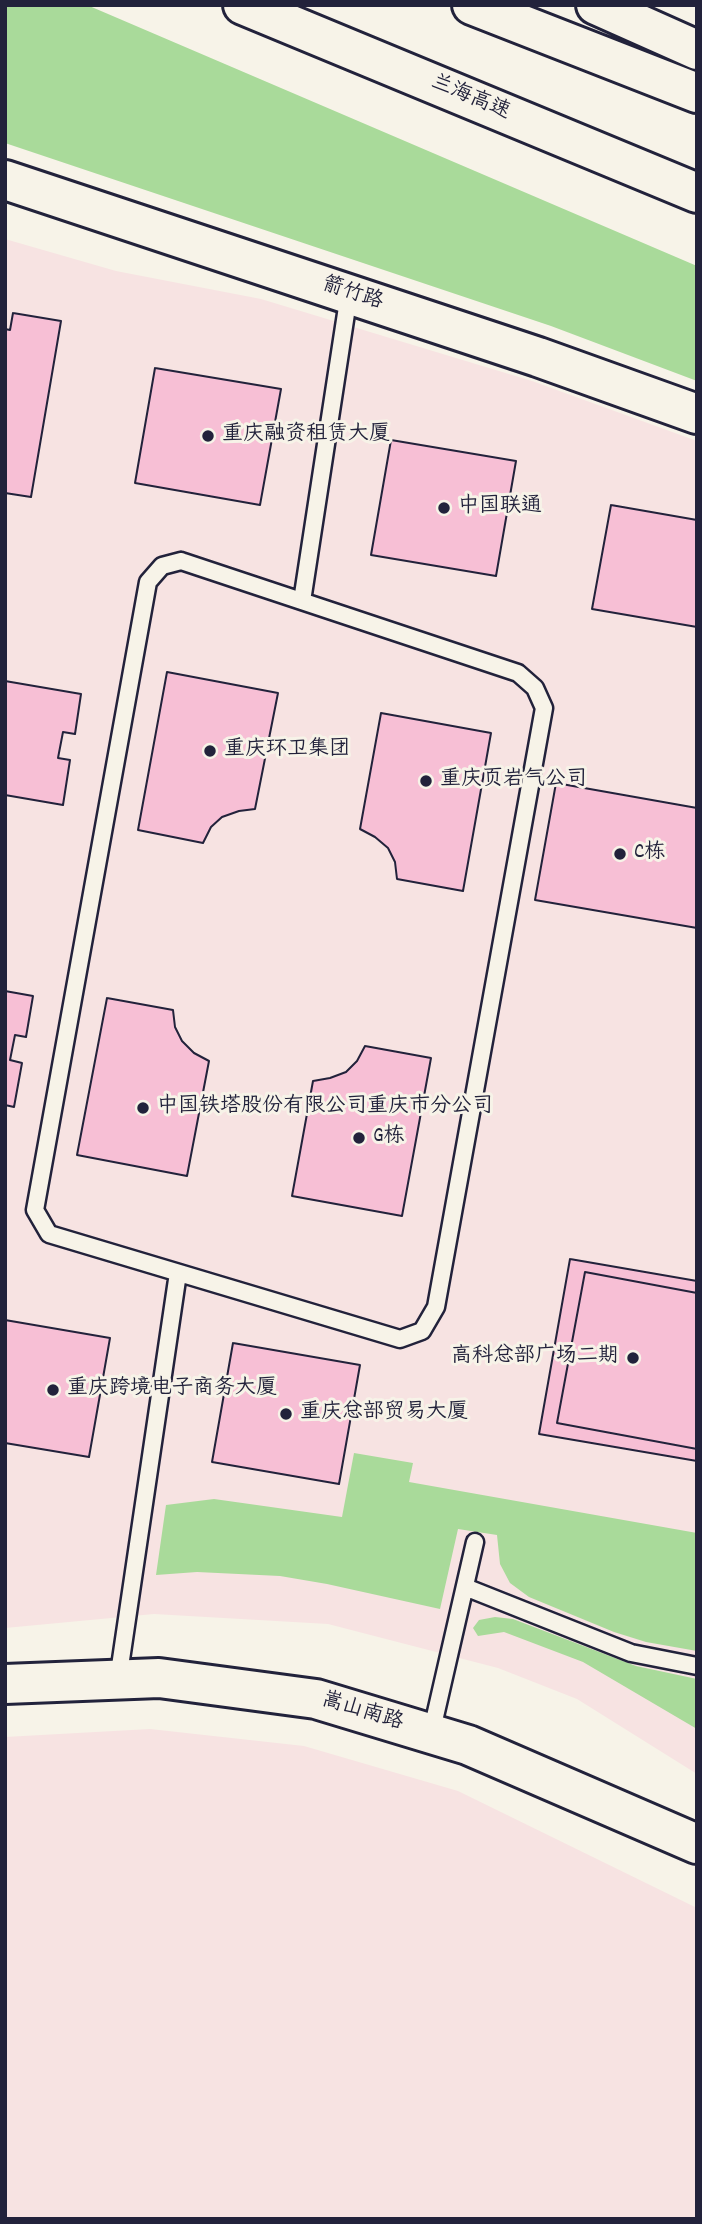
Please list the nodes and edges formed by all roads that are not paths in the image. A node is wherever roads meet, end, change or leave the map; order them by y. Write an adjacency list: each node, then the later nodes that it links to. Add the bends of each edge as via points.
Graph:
1 (243, 5): 7 (main road, 兰海高速)
2 (472, 5): 5 (main road)
3 (596, 5): 4 (main road)
4 (697, 50)
5 (697, 93)
6 (5, 180): 8 (main road, 箭竹路)
7 (697, 193)
8 (349, 294): 9 (main road, 箭竹路); 10 (lane)
9 (697, 414)
10 (302, 601): 11 (lane, via 181,561 162,566 148,582 34,1210 49,1234); 11 (lane, via 518,673 535,688 544,708 436,1307 422,1331 400,1339)
11 (178, 1273): 15 (lane)
12 (475, 1542): 13 (lane)
13 (465, 1587): 14 (lane, via 631,1653); 17 (lane)
14 (697, 1665)
15 (118, 1680): 16 (main road, 嵩山南路); 17 (main road, 嵩山南路, via 159,1678 316,1699)
16 (5, 1684)
17 (431, 1734): 18 (main road, 嵩山南路, via 468,1745)
18 (697, 1844)

